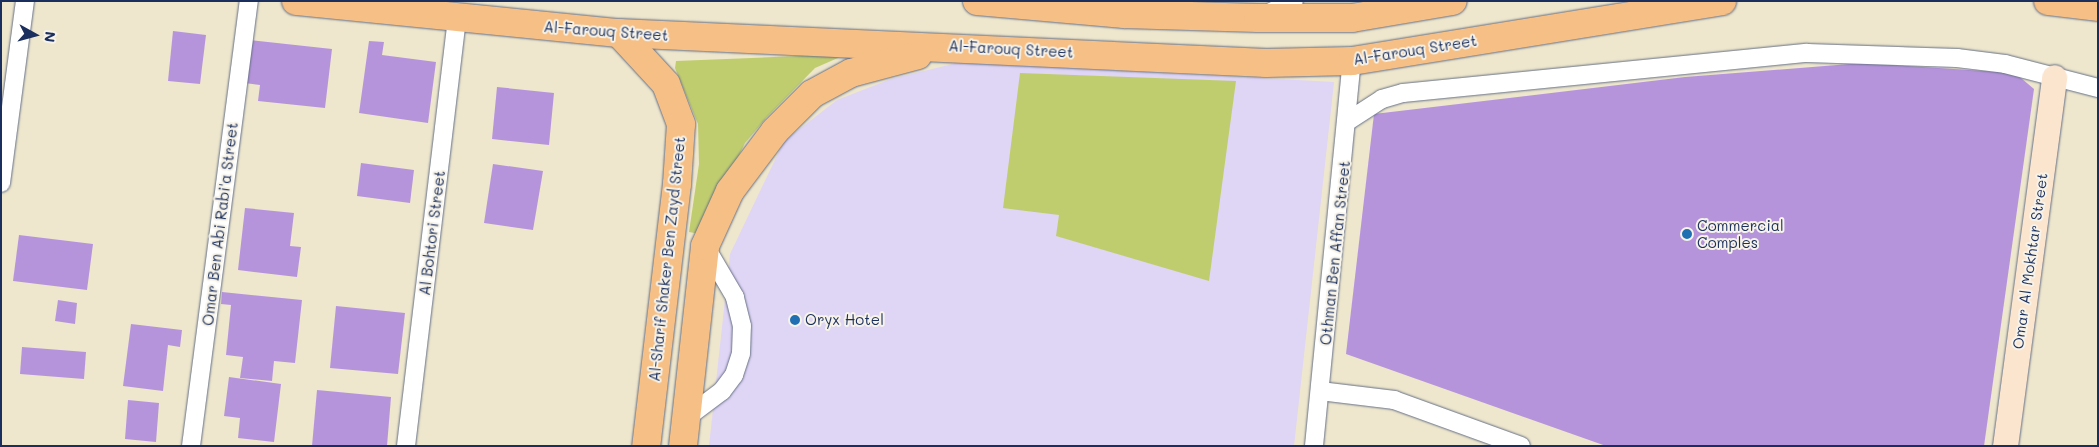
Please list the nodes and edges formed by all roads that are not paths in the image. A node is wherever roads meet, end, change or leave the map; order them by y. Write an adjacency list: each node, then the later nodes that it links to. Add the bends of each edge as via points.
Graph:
1 (25, 1): 18 (street)
2 (249, 1): 22 (street, Omar Ben Abi Rabi'a Street)
3 (296, 1): 11 (main road, Al-Farouq Street)
4 (977, 1): 10 (main road, via 1124,14)
5 (1294, 1): 10 (street)
6 (1453, 1): 10 (main road, via 1352,18)
7 (1722, 1): 14 (main road, Al-Farouq Street)
8 (2048, 1): 9 (main road)
9 (2098, 7)
10 (1258, 18)
11 (457, 20): 12 (main road, Al-Farouq Street); 23 (street, Al Bohtori Street)
12 (619, 33): 13 (main road, Al-Farouq Street); 24 (main road, Al-Sharif Shaker Ben Zayd Street, via 666,84 680,124 677,184)
13 (946, 46): 14 (main road, Al-Farouq Street, via 1266,63); 19 (main road, via 851,73 812,94 775,131 730,191)
14 (1352, 61): 17 (street, Othman Ben Affan Street)
15 (2054, 77): 16 (street); 17 (street, via 2005,64 1957,58 1807,53 1403,94 1382,99); 28 (street, Omar Al Mokhtar Street)
16 (2098, 88)
17 (1348, 121): 20 (street, Othman Ben Affan Street)
18 (1, 183)
19 (705, 246): 21 (main road); 21 (street, via 735,297 742,326 741,353 734,375 722,391)
20 (1320, 391): 26 (street, Othman Ben Affan Street); 27 (street, via 1394,400)
21 (686, 418): 25 (main road)
22 (191, 446)
23 (406, 446)
24 (646, 446)
25 (683, 446)
26 (1314, 446)
27 (1522, 446)
28 (2005, 446)

